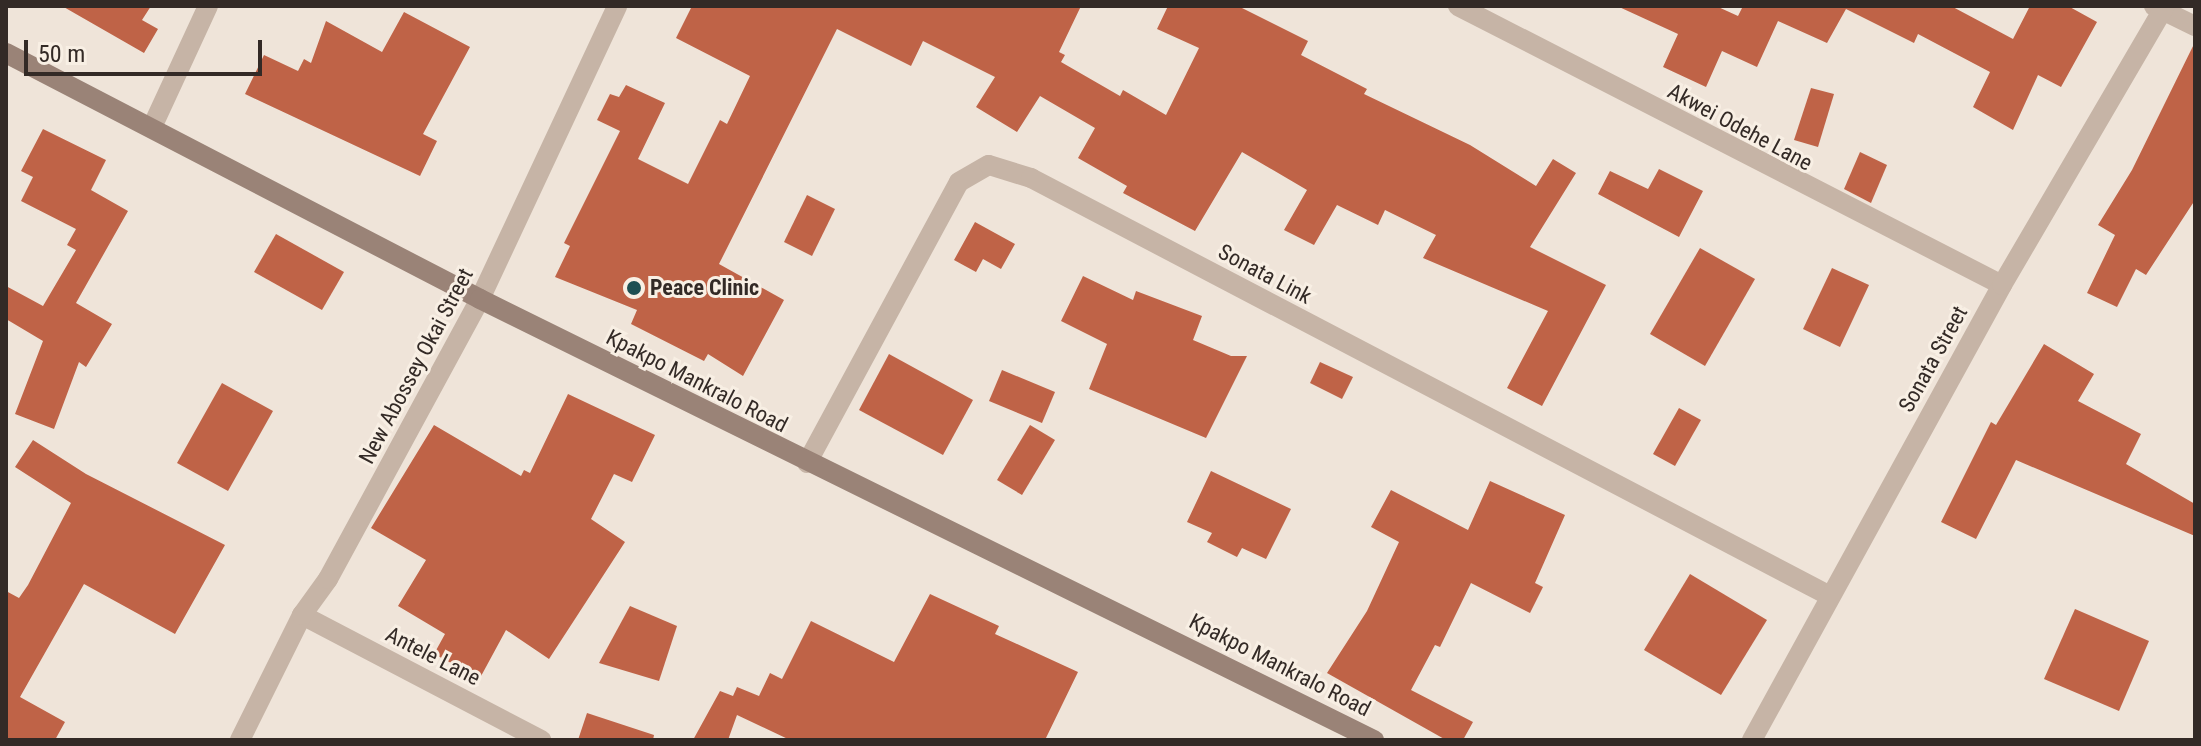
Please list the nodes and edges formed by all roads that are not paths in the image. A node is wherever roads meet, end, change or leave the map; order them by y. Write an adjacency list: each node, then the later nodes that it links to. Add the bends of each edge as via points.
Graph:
1 (208, 6): 7 (street)
2 (617, 6): 9 (street, New Abossey Okai Street)
3 (1458, 6): 8 (street, Akwei Odehe Lane, via 1882,228)
4 (2160, 8): 5 (street); 8 (street, Sonata Street)
5 (2195, 26)
6 (6, 53): 7 (street, Kpakpo Mankralo Road)
7 (153, 125): 9 (street, Kpakpo Mankralo Road)
8 (2002, 285): 11 (street, Sonata Street)
9 (480, 299): 10 (street, Kpakpo Mankralo Road); 12 (street, New Abossey Okai Street, via 328,579)
10 (807, 463): 11 (street, Sonata Link, via 959,182 989,165 1031,178); 15 (street, Kpakpo Mankralo Road, via 1138,620)
11 (1830, 596): 16 (street, Sonata Street)
12 (302, 615): 13 (street, New Abossey Okai Street); 14 (street, Antele Lane)
13 (240, 740)
14 (541, 740)
15 (1374, 740)
16 (1752, 740)

